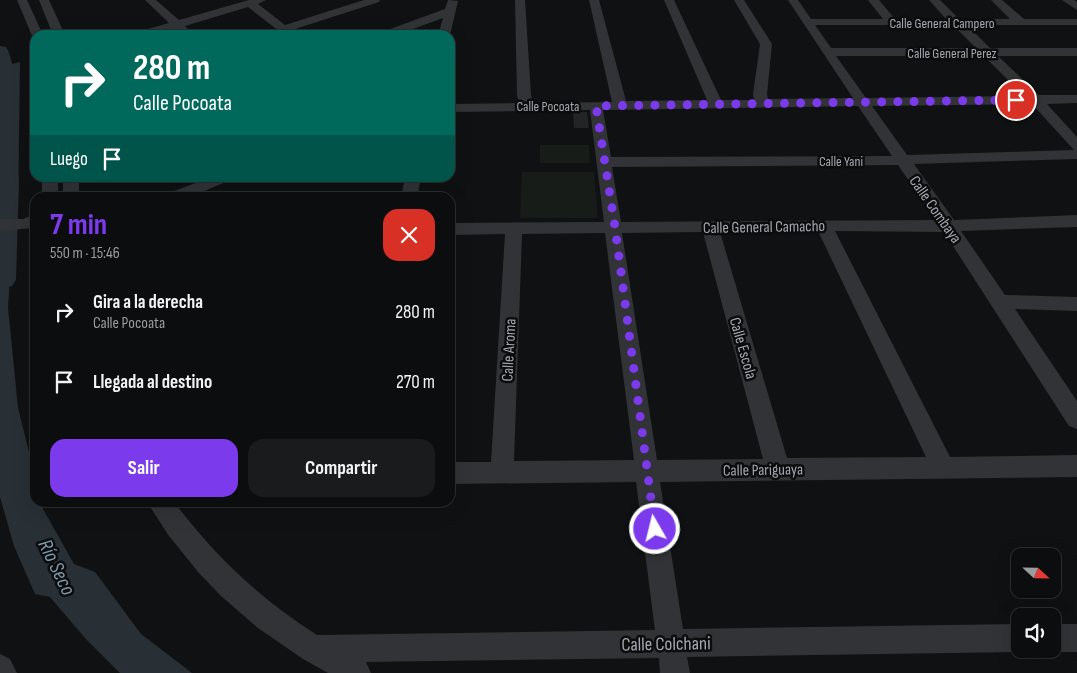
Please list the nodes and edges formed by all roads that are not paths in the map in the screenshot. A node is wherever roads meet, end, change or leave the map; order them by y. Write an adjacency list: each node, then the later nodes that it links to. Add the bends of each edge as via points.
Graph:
1 (22, 0): 23 (street)
2 (44, 0): 24 (street)
3 (151, 0): 22 (street)
4 (375, 0): 28 (street)
5 (520, 0): 39 (street)
6 (594, 0): 41 (street)
7 (669, 0): 38 (street)
8 (738, 0): 37 (street, via 766,44 760,94)
9 (793, 0): 17 (street, Calle Combaya)
10 (873, 0): 21 (street)
11 (934, 0): 18 (street)
12 (996, 0): 19 (street)
13 (1067, 0): 16 (street)
14 (256, 2): 22 (street); 27 (street)
15 (451, 5): 29 (street); 30 (street)
16 (1077, 7)
17 (807, 22): 21 (street, Calle General Campero); 31 (street, Calle Combaya)
18 (957, 22): 19 (street, Calle General Campero); 21 (street, Calle General Campero); 33 (street)
19 (1022, 22): 20 (street, Calle General Campero)
20 (1077, 22)
21 (893, 23)
22 (178, 25): 25 (street); 26 (street)
23 (35, 30)
24 (57, 30)
25 (160, 30)
26 (183, 30)
27 (285, 30)
28 (292, 30)
29 (397, 30)
30 (445, 30)
31 (827, 52): 33 (street, Calle General Perez); 36 (street, Calle Combaya)
32 (1077, 52): 33 (street, Calle General Perez)
33 (989, 54): 34 (street)
34 (1035, 99): 35 (street, Calle Pocoata); 36 (street, Calle Pocoata); 43 (street)
35 (1077, 99)
36 (863, 103): 37 (street, Calle Pocoata); 45 (street, Calle Combaya)
37 (762, 104): 38 (street, Calle Pocoata)
38 (716, 105): 41 (street, Calle Pocoata)
39 (527, 106): 40 (street, Calle Pocoata); 42 (street, Calle Pocoata)
40 (596, 106): 41 (street, Calle Pocoata); 46 (street)
41 (620, 106)
42 (455, 108)
43 (1077, 146)
44 (1077, 154): 45 (street, Calle Yani)
45 (902, 160): 46 (street, Calle Yani); 53 (street, Calle Combaya)
46 (605, 162): 55 (street)
47 (212, 182): 48 (street)
48 (187, 192)
49 (1077, 221): 53 (street, Calle General Camacho)
50 (0, 225): 54 (street)
51 (824, 225): 52 (street, Calle General Camacho); 53 (street, Calle General Camacho); 63 (street)
52 (710, 226): 55 (street, Calle General Camacho); 64 (street, Calle Escola)
53 (949, 226): 59 (street, Calle Combaya)
54 (30, 227): 58 (street)
55 (615, 227): 56 (street, Calle General Camacho); 65 (street)
56 (514, 228): 57 (street, Calle General Camacho); 67 (street, Calle Aroma)
57 (455, 229)
58 (0, 233)
59 (998, 302): 60 (street); 61 (street, Calle Combaya)
60 (1077, 304)
61 (1077, 419)
62 (1077, 466): 63 (street, Calle Pariguaya)
63 (943, 467): 64 (street, Calle Pariguaya)
64 (778, 469): 65 (street, Calle Pariguaya)
65 (647, 471): 67 (street, Calle Pariguaya); 72 (street)
66 (455, 473): 67 (street, Calle Pariguaya)
67 (502, 473)
68 (163, 507): 73 (street, via 194,548 242,598)
69 (1011, 638): 72 (street, Calle Colchani)
70 (1061, 638): 71 (street)
71 (1077, 638)
72 (670, 643): 73 (street, Calle Colchani); 77 (street)
73 (313, 649): 76 (street)
74 (0, 669): 75 (street)
75 (2, 673)
76 (356, 673)
77 (675, 673)

